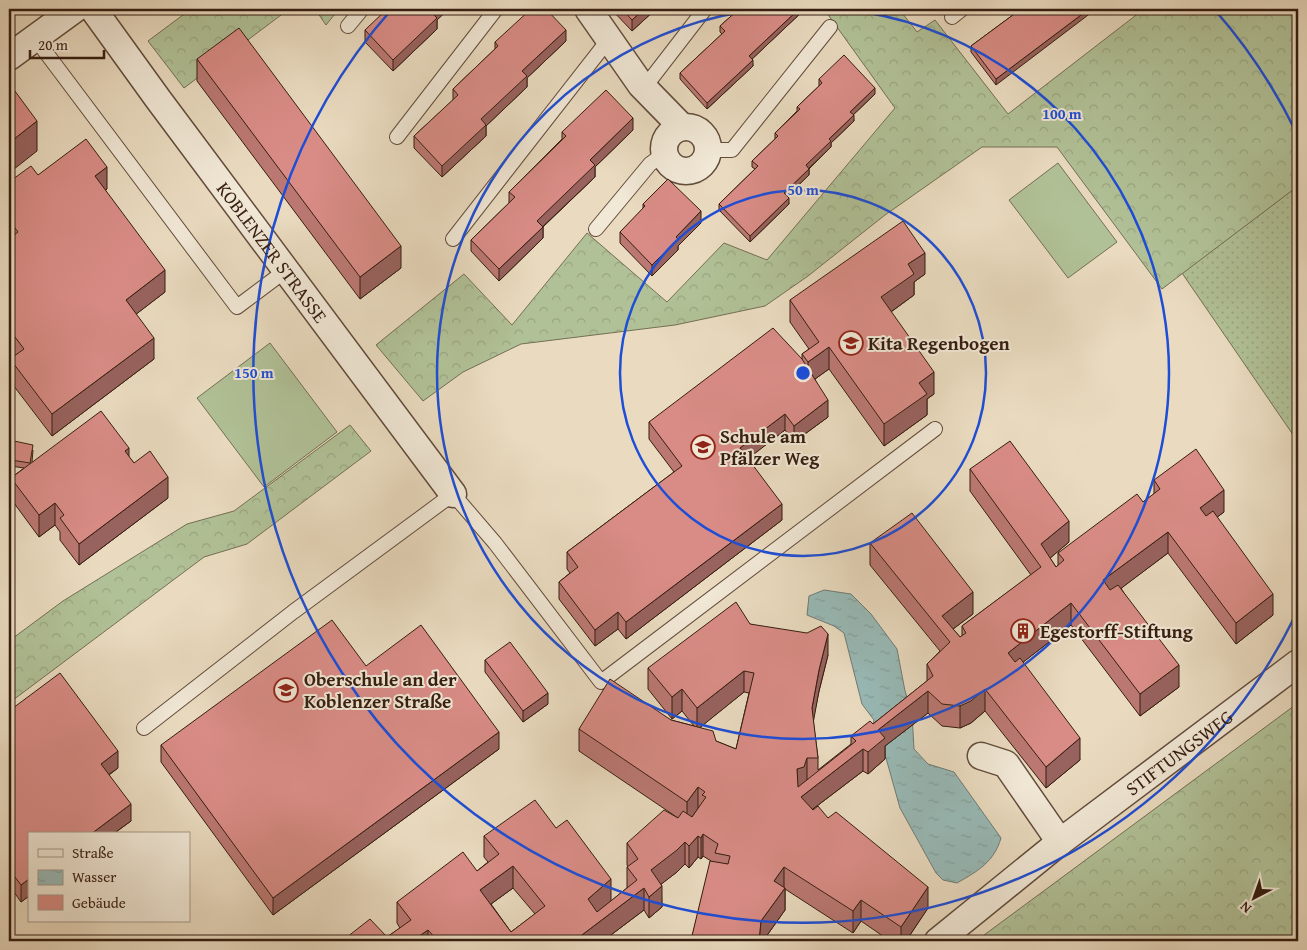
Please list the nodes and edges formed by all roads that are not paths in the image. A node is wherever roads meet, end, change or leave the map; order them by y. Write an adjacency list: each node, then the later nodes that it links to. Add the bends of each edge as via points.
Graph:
1 (75, 9): 9 (street)
2 (93, 9): 19 (street, KOBLENZER STRASSE)
3 (362, 9): 7 (lane)
4 (496, 9): 14 (lane)
5 (588, 9): 10 (street)
6 (705, 9): 12 (lane)
7 (348, 26)
8 (830, 27): 15 (lane, via 732,150)
9 (35, 38): 11 (street); 19 (lane, via 237,307)
10 (609, 39): 12 (street); 18 (lane)
11 (9, 58)
12 (644, 88): 13 (street)
13 (682, 127): 15 (street, via 695,129 705,137); 16 (street, via 671,132 664,142)
14 (397, 137)
15 (709, 150): 16 (street, via 705,162 696,170 683,172 671,166)
16 (664, 154): 17 (lane, via 650,164)
17 (596, 229)
18 (453, 238)
19 (285, 271): 21 (street, KOBLENZER STRASSE)
20 (936, 429): 21 (lane, via 601,682 495,543)
21 (453, 494): 23 (lane, via 293,612)
22 (1298, 663): 25 (street, STIFTUNGSWEG)
23 (144, 728)
24 (982, 756): 25 (street, via 1006,764)
25 (1060, 842): 26 (street, STIFTUNGSWEG)
26 (938, 941)

